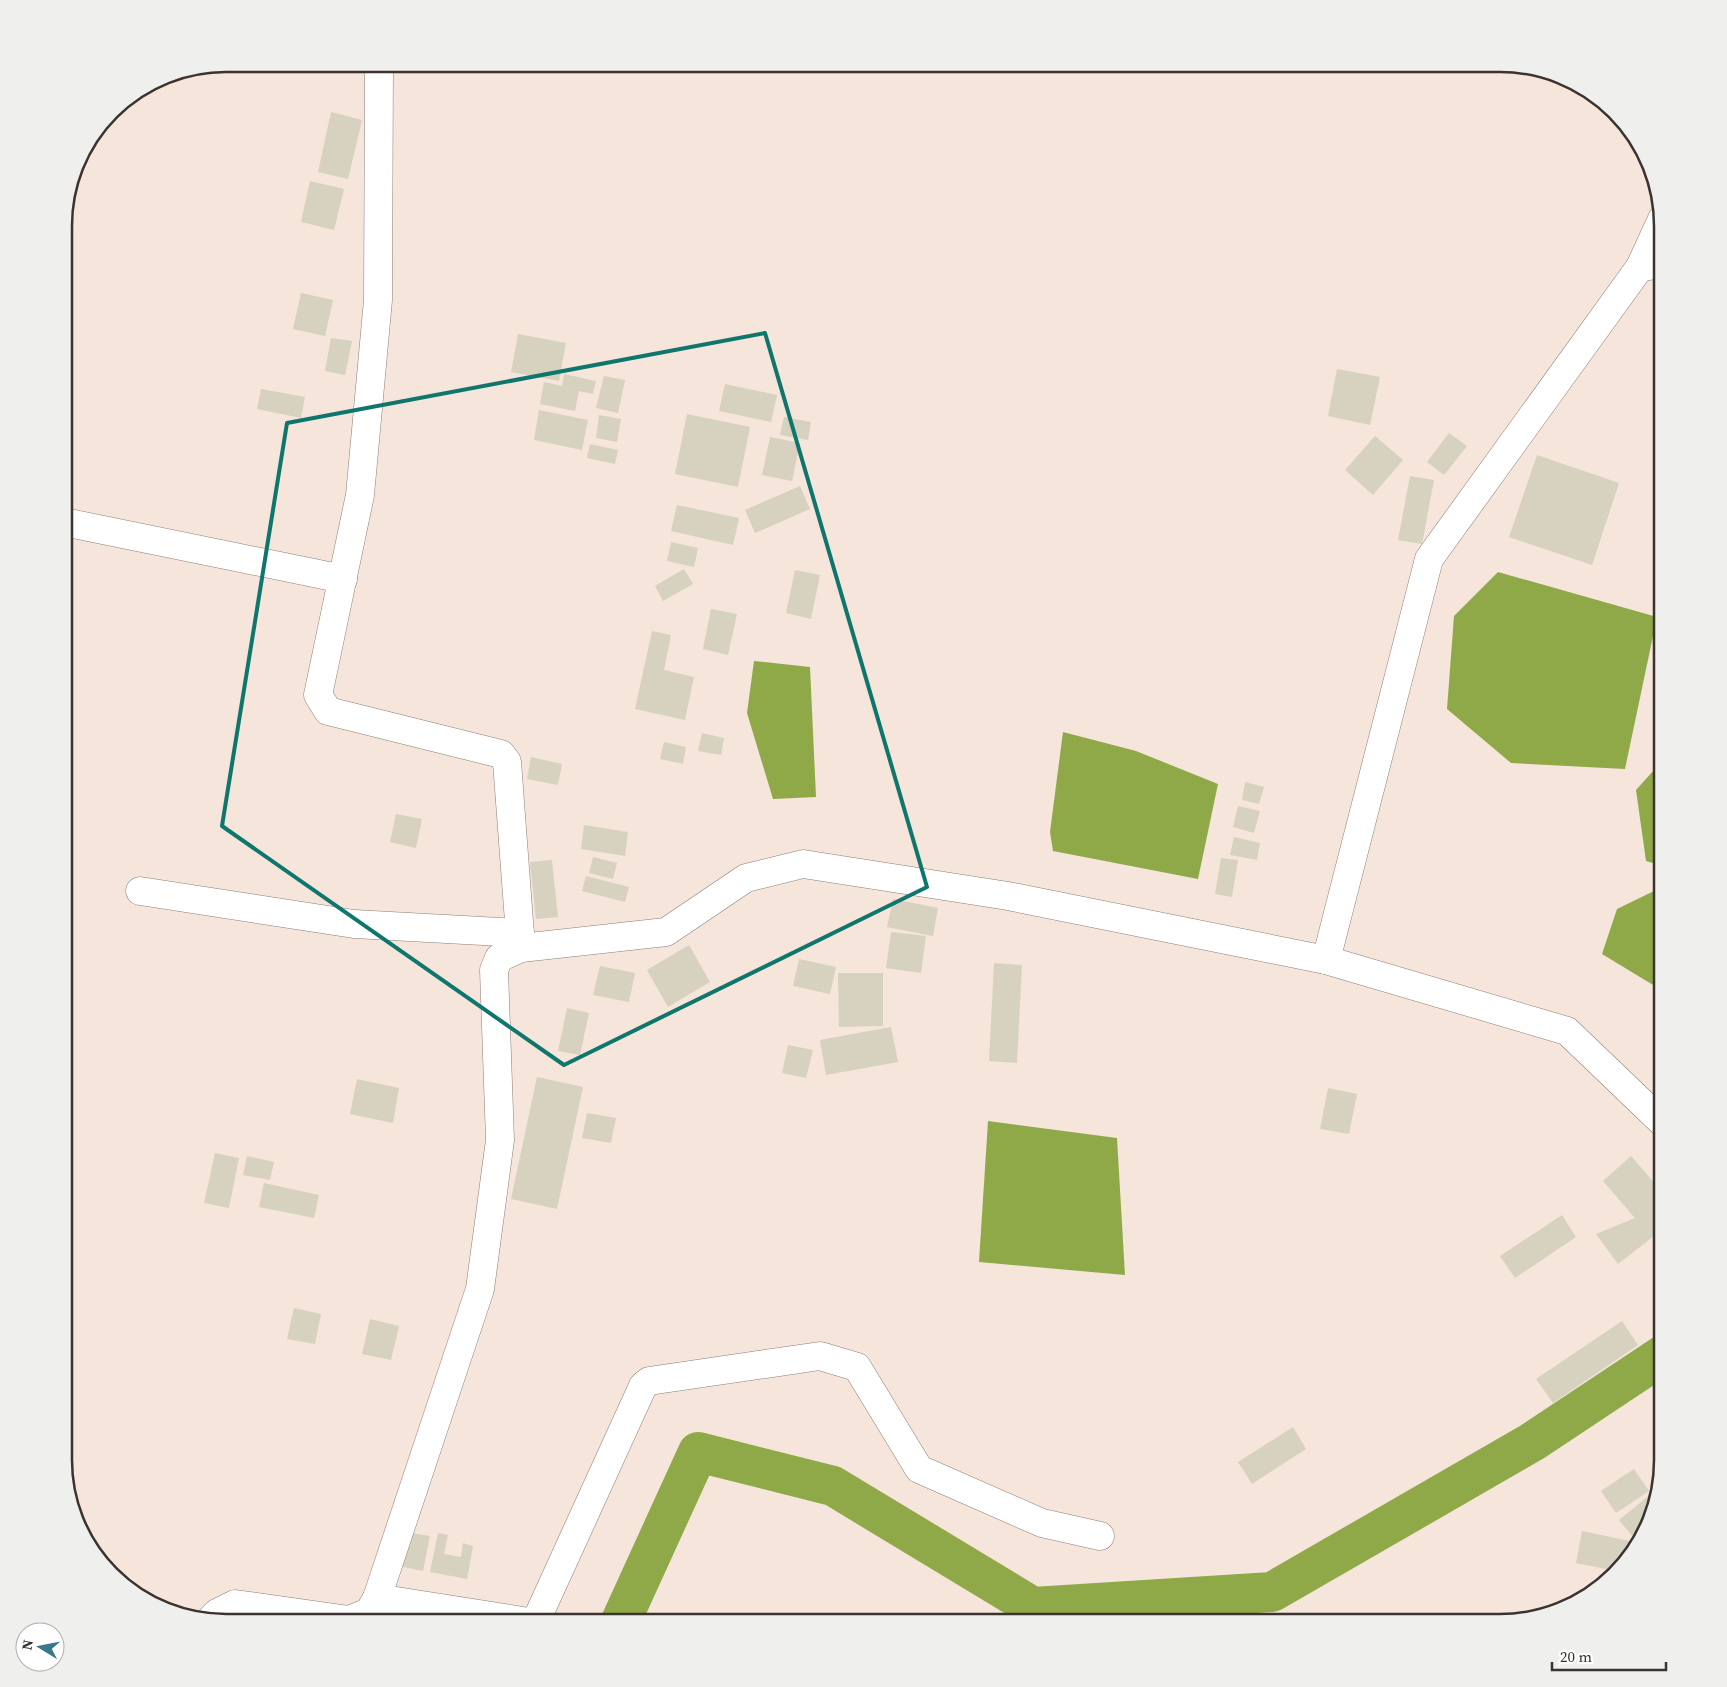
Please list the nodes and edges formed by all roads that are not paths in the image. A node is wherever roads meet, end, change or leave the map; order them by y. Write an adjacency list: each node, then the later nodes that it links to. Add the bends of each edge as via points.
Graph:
1 (379, 73): 4 (street, via 378,300 360,495)
2 (1652, 266): 7 (street, via 1429,559)
3 (73, 524): 4 (street)
4 (343, 579): 6 (street, via 318,696 328,711 501,754 508,762)
5 (140, 890): 6 (street, via 354,924)
6 (521, 941): 7 (street, via 666,932 746,878 803,864 1008,896); 10 (street, via 499,958 494,970 500,1140 480,1289)
7 (1326, 960): 8 (street, via 1567,1031)
8 (1654, 1108)
9 (1100, 1536): 15 (street, via 1042,1523 919,1469 857,1367 820,1356 649,1381 643,1386)
10 (378, 1598): 13 (street); 14 (street)
11 (215, 1614): 12 (street, via 235,1604)
12 (306, 1614)
13 (363, 1614)
14 (478, 1614)
15 (539, 1614)

